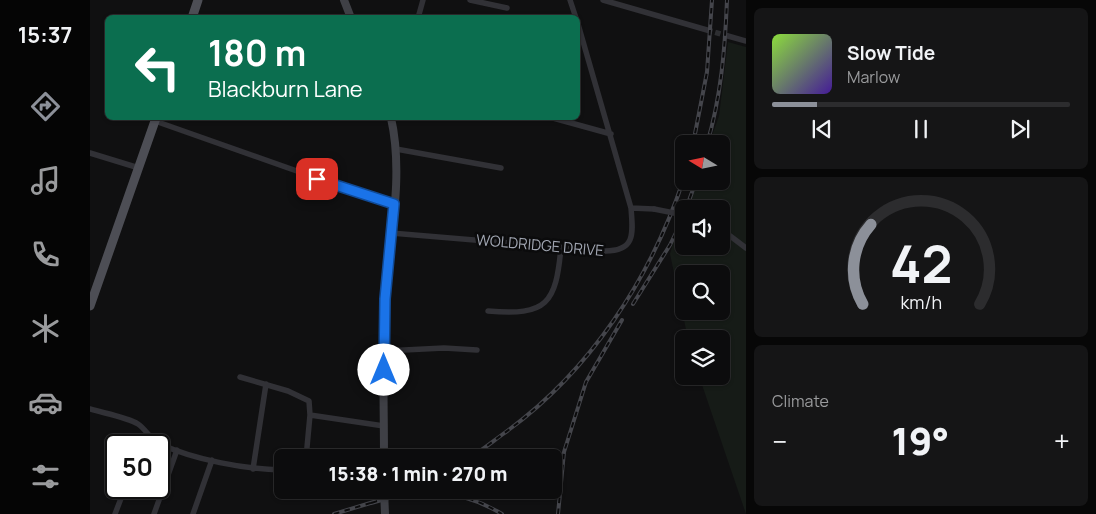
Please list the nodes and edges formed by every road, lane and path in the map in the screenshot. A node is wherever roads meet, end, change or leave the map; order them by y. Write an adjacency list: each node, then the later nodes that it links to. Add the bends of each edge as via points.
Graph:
1 (198, 0): 8 (main road)
2 (344, 0): 9 (main road)
3 (423, 0): 10 (street)
4 (470, 0): 7 (street)
5 (570, 0): 11 (street)
6 (603, 0): 12 (street)
7 (507, 8)
8 (193, 15)
9 (350, 15)
10 (419, 15)
11 (575, 15)
12 (707, 30)
13 (580, 31): 20 (street)
14 (728, 36): 15 (street)
15 (746, 42)
16 (155, 120): 23 (main road)
17 (158, 120): 25 (street)
18 (391, 120): 21 (main road)
19 (560, 120): 20 (street)
20 (611, 134): 26 (street)
21 (396, 149): 24 (street); 25 (main road)
22 (90, 153): 23 (street)
23 (139, 168): 32 (main road)
24 (501, 168)
25 (394, 204): 28 (main road)
26 (631, 208): 27 (street, bridge); 30 (street, WOLDRIDGE DRIVE, via 631,241 621,249)
27 (675, 213)
28 (391, 233): 30 (street, WOLDRIDGE DRIVE); 35 (main road)
29 (730, 236): 31 (street)
30 (561, 246): 33 (street, via 553,294 542,305 531,311)
31 (746, 248)
32 (90, 306)
33 (488, 311)
34 (478, 350): 35 (street)
35 (384, 351): 40 (main road)
36 (240, 377): 37 (street)
37 (266, 384): 39 (street, via 309,401); 47 (street)
38 (90, 409): 41 (street, via 138,424)
39 (310, 414): 40 (street); 43 (street)
40 (384, 426): 44 (main road)
41 (145, 434)
42 (170, 448): 45 (street)
43 (307, 449)
44 (384, 449)
45 (177, 450): 46 (street); 52 (street)
46 (212, 460): 47 (street); 53 (street)
47 (252, 469): 48 (street)
48 (274, 470)
49 (121, 499): 51 (street)
50 (384, 499): 54 (main road, bridge)
51 (115, 514)
52 (154, 514)
53 (193, 514)
54 (384, 514)

